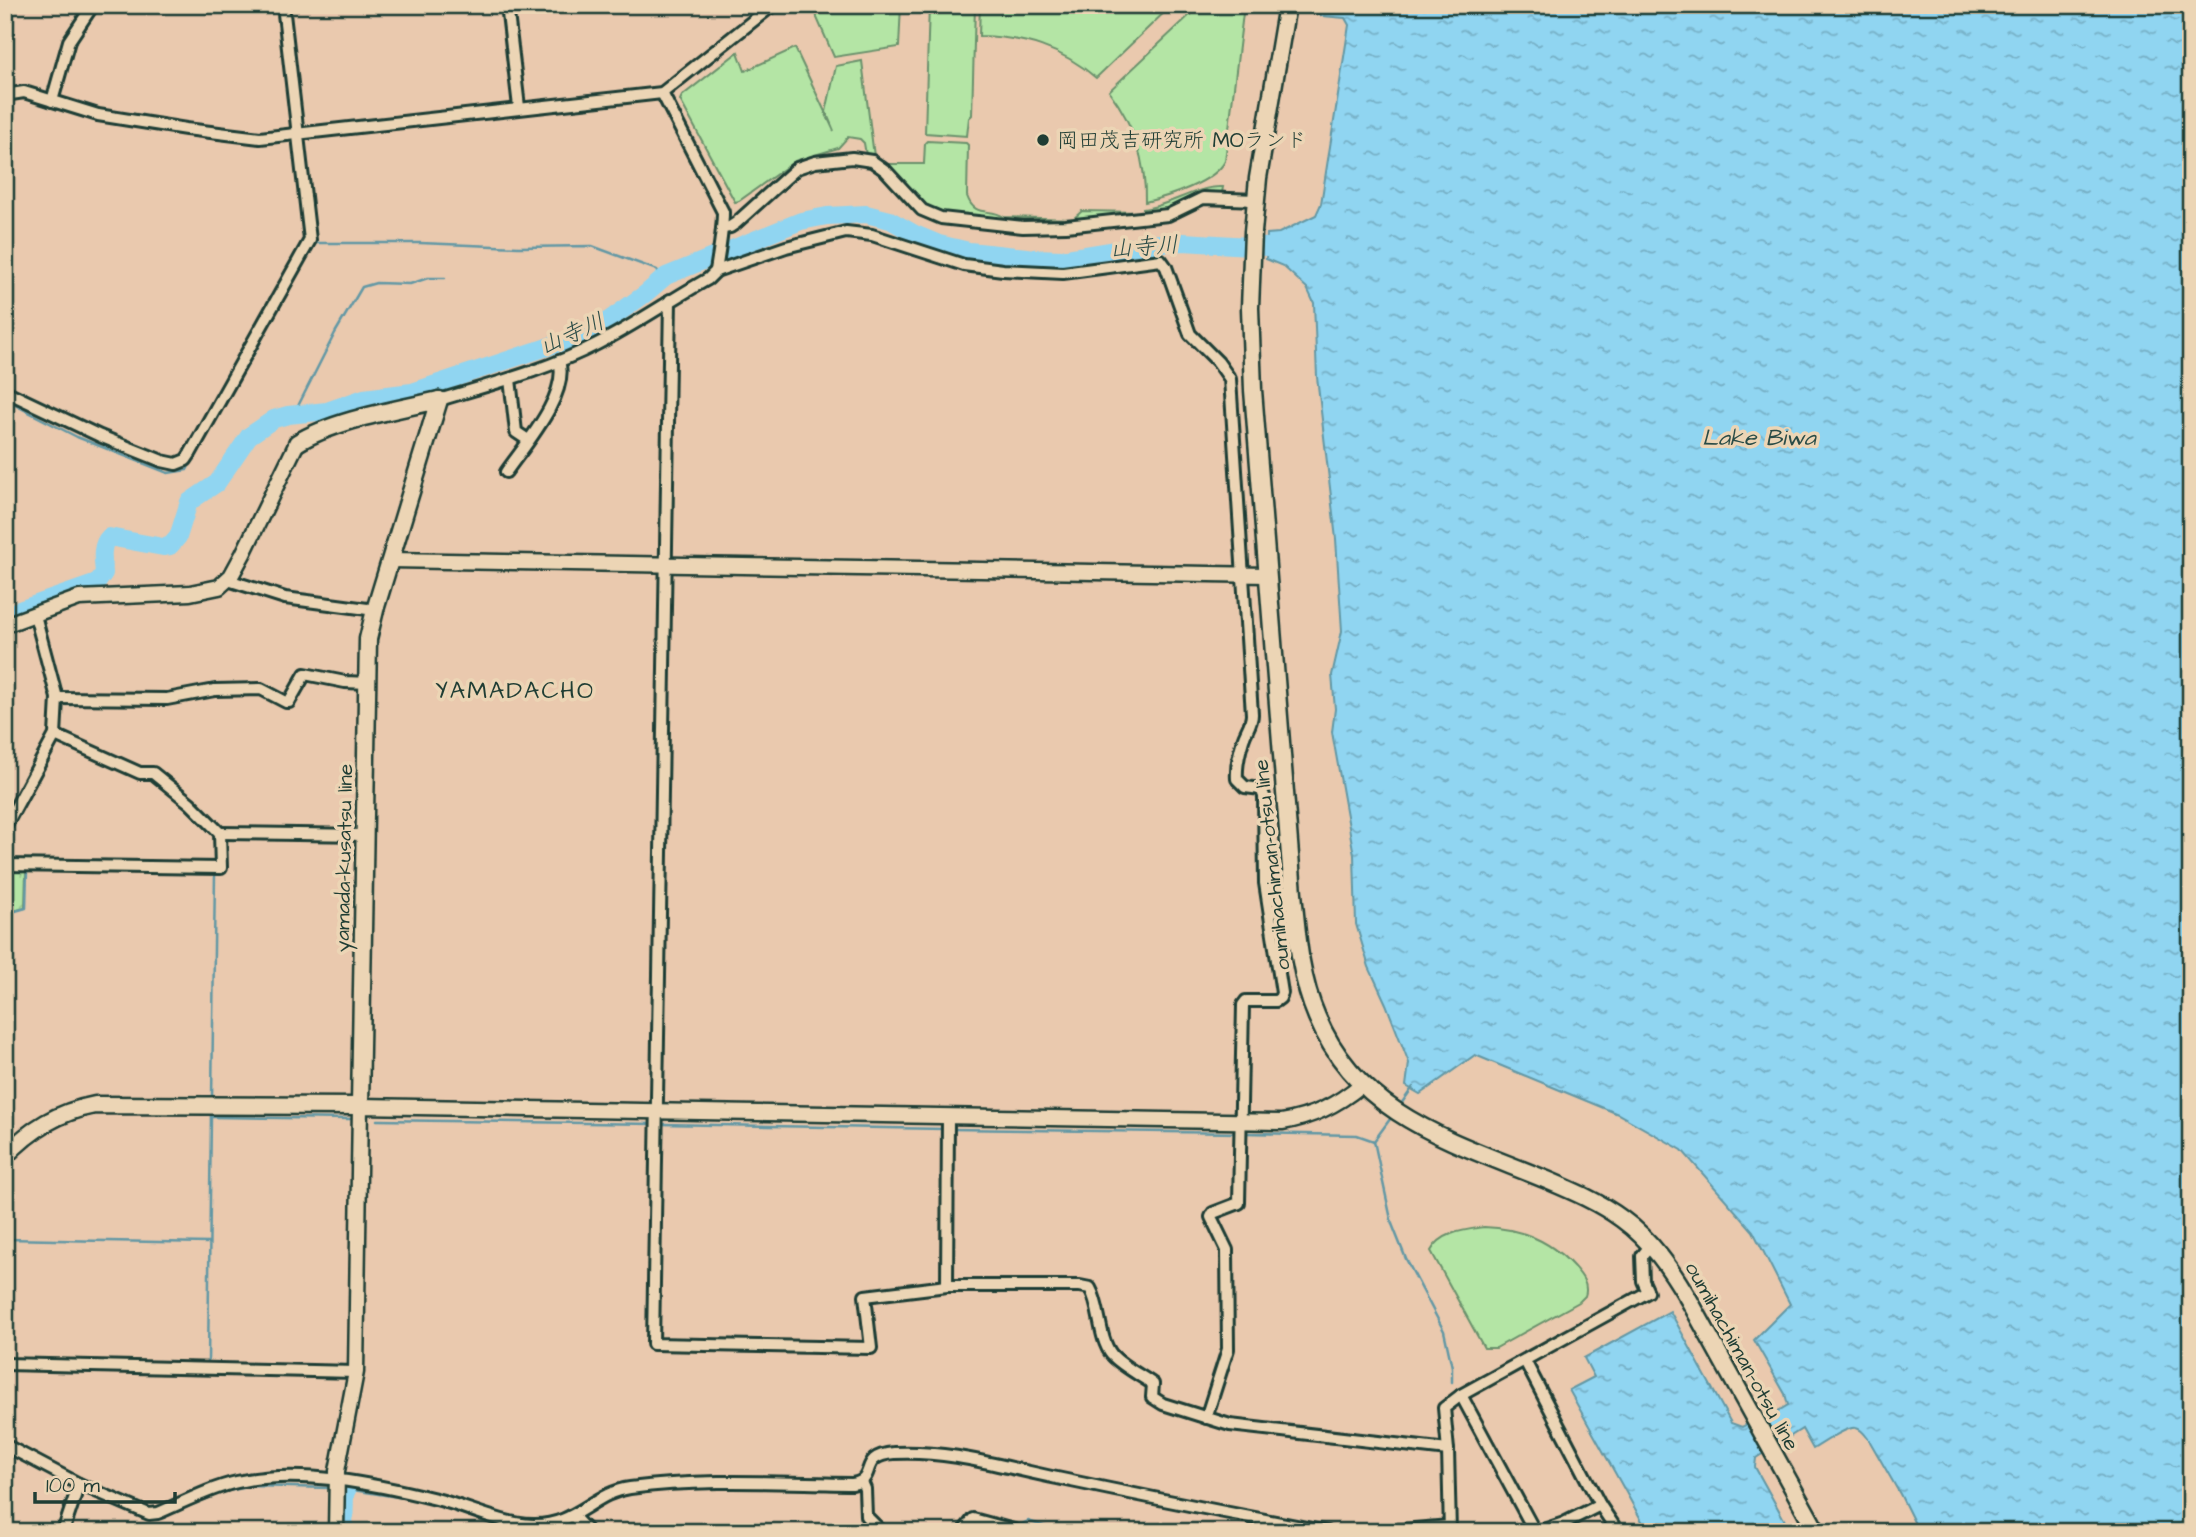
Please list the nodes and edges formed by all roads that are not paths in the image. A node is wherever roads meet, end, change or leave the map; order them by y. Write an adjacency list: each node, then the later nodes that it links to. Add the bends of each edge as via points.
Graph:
1 (93, 5): 8 (street, via 69,41)
2 (283, 5): 10 (street)
3 (507, 5): 9 (street)
4 (773, 5): 6 (street)
5 (1287, 5): 11 (main road, oumihachiman-otsu line)
6 (662, 93): 9 (street); 12 (street, via 723,212)
7 (5, 95): 8 (street, via 24,92)
8 (52, 101): 10 (street, via 98,115 186,129 260,138)
9 (519, 107): 10 (street)
10 (298, 133): 17 (street, via 310,240 186,460 176,464 162,461)
11 (1256, 201): 12 (street, via 1203,198 1168,215 1023,227 942,218 922,210 886,171 872,161 852,158 797,168 736,223); 25 (main road, oumihachiman-otsu line, via 1251,356)
12 (723, 228): 13 (street)
13 (717, 267): 14 (street, via 708,279); 24 (street, via 846,232 872,234 964,265 1003,270 1063,272 1161,260 1190,334 1230,379)
14 (670, 300): 15 (street); 23 (street)
15 (559, 361): 16 (street); 19 (street, via 562,374 553,400)
16 (510, 379): 18 (street); 19 (street, via 516,432)
17 (5, 391)
18 (439, 400): 20 (main road, via 311,434); 22 (main road, yamada-kusatsu line)
19 (528, 440): 21 (street)
20 (297, 443): 26 (street)
21 (506, 472)
22 (391, 560): 23 (street); 27 (main road, yamada-kusatsu line)
23 (665, 565): 24 (street); 39 (street)
24 (1242, 574): 25 (street); 41 (street, via 1252,723 1243,737 1237,779 1245,787 1261,789 1264,796 1265,883 1282,993 1276,1001 1247,1001 1244,1005)
25 (1267, 575): 37 (main road, oumihachiman-otsu line, via 1300,955 1319,1023)
26 (228, 580): 27 (street, via 285,598); 28 (street, via 213,589 190,593 79,598)
27 (375, 610): 30 (main road, yamada-kusatsu line)
28 (35, 615): 29 (street); 31 (street)
29 (6, 622)
30 (368, 683): 31 (street, via 305,674 289,702 261,689 215,690 167,699); 35 (main road, yamada-kusatsu line)
31 (57, 698): 32 (street)
32 (55, 735): 33 (street); 34 (street, via 140,773 153,773)
33 (5, 827)
34 (220, 833): 35 (street); 36 (street, via 221,868)
35 (365, 835): 38 (main road, yamada-kusatsu line)
36 (5, 865)
37 (1361, 1085): 41 (street, via 1333,1106 1309,1116); 43 (main road, oumihachiman-otsu line, via 1396,1112 1444,1138 1590,1199 1620,1217)
38 (360, 1106): 39 (street); 42 (main road, via 95,1105 42,1124); 47 (street)
39 (656, 1121): 40 (street); 44 (street, via 653,1344 871,1348 865,1296)
40 (948, 1125): 41 (street); 44 (street)
41 (1242, 1130): 49 (street, via 1239,1203 1211,1217 1227,1250 1228,1349)
42 (5, 1156)
43 (1651, 1245): 45 (street, via 1642,1256 1648,1292); 68 (main road, oumihachiman-otsu line, via 1678,1280)
44 (947, 1286): 49 (street, via 1090,1288 1112,1354 1153,1384 1152,1397)
45 (1525, 1361): 48 (street); 55 (street)
46 (5, 1364): 47 (street)
47 (356, 1372): 52 (street)
48 (1461, 1395): 51 (street, via 1444,1408); 66 (street)
49 (1206, 1418): 51 (street, via 1230,1425)
50 (5, 1445): 54 (street)
51 (1448, 1450): 57 (street)
52 (337, 1480): 54 (street, via 236,1482 149,1514); 56 (street, via 436,1499 512,1522 554,1524); 59 (street)
53 (862, 1482): 56 (street, via 719,1481 628,1488 606,1495); 61 (street, via 866,1517); 64 (street, via 873,1460 886,1454 944,1453)
54 (79, 1484): 58 (street)
55 (1600, 1505): 66 (street); 67 (street)
56 (573, 1516): 60 (street)
57 (1450, 1529): 65 (street)
58 (63, 1532)
59 (336, 1532)
60 (588, 1532)
61 (882, 1532)
62 (963, 1532): 63 (street, via 973,1519)
63 (1021, 1532)
64 (1328, 1532)
65 (1378, 1532)
66 (1536, 1532)
67 (1618, 1532)
68 (1817, 1532)

